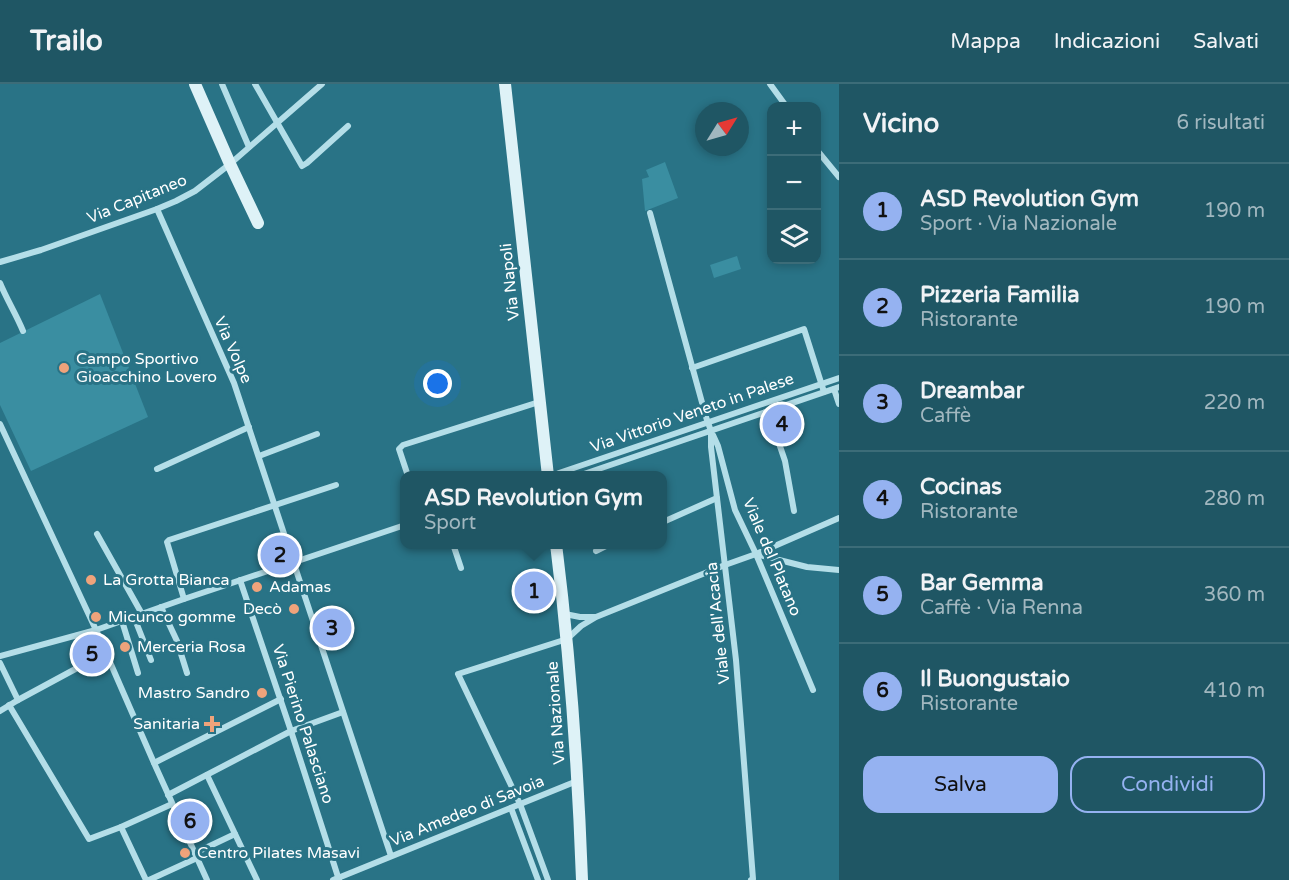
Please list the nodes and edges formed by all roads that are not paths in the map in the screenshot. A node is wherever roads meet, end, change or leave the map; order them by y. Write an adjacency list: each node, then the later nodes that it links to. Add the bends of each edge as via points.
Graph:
1 (195, 84): 12 (street)
2 (222, 84): 10 (street)
3 (255, 84): 8 (street)
4 (321, 84): 8 (street, Via Capitaneo)
5 (505, 84): 25 (street, Via Napoli)
6 (770, 84): 7 (street)
7 (783, 102)
8 (276, 123): 9 (street, via 302,166); 10 (street, Via Capitaneo)
9 (348, 126)
10 (249, 147): 12 (street, Via Capitaneo)
11 (821, 155): 13 (street)
12 (230, 164): 14 (street, Via Capitaneo, via 195,191); 16 (street)
13 (839, 177)
14 (156, 209): 17 (street, Via Capitaneo); 30 (street, Via Volpe, via 234,384)
15 (650, 213): 20 (street, Viale dell'Acacia)
16 (258, 223)
17 (0, 262)
18 (0, 283): 19 (street)
19 (23, 331)
20 (692, 368): 22 (street, via 804,329); 28 (street, Viale dell'Acacia)
21 (839, 378): 22 (street, Via Vittorio Veneto in Palese)
22 (822, 384): 24 (street); 28 (street, Via Vittorio Veneto in Palese)
23 (837, 388): 24 (street, Via Vittorio Veneto in Palese); 26 (street)
24 (824, 392): 27 (street, Via Vittorio Veneto in Palese)
25 (540, 402): 35 (street, via 403,445 399,448); 36 (street, Via Napoli)
26 (839, 404)
27 (768, 411): 31 (street, Via Vittorio Veneto in Palese); 42 (street)
28 (708, 422): 31 (street, Viale dell'Acacia); 37 (street, Via Vittorio Veneto in Palese)
29 (0, 424): 64 (street)
30 (249, 427): 33 (street, Via Volpe); 34 (street)
31 (711, 431): 38 (street, Via Vittorio Veneto in Palese); 40 (street, Viale dell'Acacia); 51 (street, Viale del Platano, via 735,510)
32 (317, 434): 33 (street)
33 (259, 456): 41 (street, Via Volpe)
34 (156, 469)
35 (406, 471)
36 (547, 471)
37 (564, 471)
38 (593, 471)
39 (336, 485): 41 (street)
40 (717, 498): 44 (street); 53 (street, Viale dell'Acacia)
41 (275, 506): 52 (street, Via Volpe); 57 (street, via 167,542)
42 (794, 511)
43 (839, 519): 51 (street)
44 (667, 520)
45 (400, 527): 52 (street)
46 (97, 534): 59 (street)
47 (455, 549): 54 (street)
48 (557, 549): 60 (street, Via Nazionale)
49 (600, 549): 50 (street)
50 (596, 551)
51 (756, 554): 53 (street); 55 (street, via 807,567); 72 (street, Viale del Platano)
52 (294, 562): 56 (street); 77 (street, Via Volpe)
53 (725, 565): 62 (street); 91 (street, Viale dell'Acacia)
54 (461, 568)
55 (839, 570)
56 (240, 580): 57 (street); 73 (street, Via Pierino Palasciano)
57 (184, 599): 58 (street)
58 (161, 607): 59 (street); 71 (street)
59 (142, 614): 61 (street)
60 (565, 614): 62 (street); 65 (street, Via Nazionale)
61 (134, 617): 63 (street); 68 (street)
62 (596, 617): 65 (street)
63 (122, 621): 64 (street); 70 (street)
64 (96, 630): 66 (street); 67 (street)
65 (567, 639): 81 (street, Via Nazionale); 84 (street, via 458,674)
66 (105, 653): 74 (street); 79 (street)
67 (0, 656)
68 (151, 660)
69 (0, 663): 74 (street)
70 (138, 673)
71 (187, 673)
72 (813, 690)
73 (280, 699): 78 (street, Via Pierino Palasciano); 79 (street)
74 (18, 700): 75 (street)
75 (9, 705): 76 (street); 86 (street, via 88,838)
76 (0, 711)
77 (343, 712): 78 (street); 89 (street, Via Volpe)
78 (291, 731): 80 (street); 90 (street, Via Pierino Palasciano)
79 (154, 763): 82 (street)
80 (207, 775): 82 (street); 87 (street)
81 (578, 781): 84 (street, Via Amedeo di Savoia); 97 (street, Via Nazionale)
82 (168, 795): 83 (street)
83 (172, 804): 86 (street); 88 (street)
84 (520, 804): 85 (street, Via Amedeo di Savoia); 96 (street)
85 (511, 808): 89 (street, Via Amedeo di Savoia); 95 (street)
86 (122, 827): 92 (street)
87 (235, 834): 88 (street); 94 (street)
88 (196, 856): 92 (street); 93 (street)
89 (391, 856): 90 (street, Via Amedeo di Savoia)
90 (337, 879)
91 (752, 879)
92 (148, 880)
93 (207, 880)
94 (257, 880)
95 (538, 880)
96 (548, 880)
97 (582, 880)

